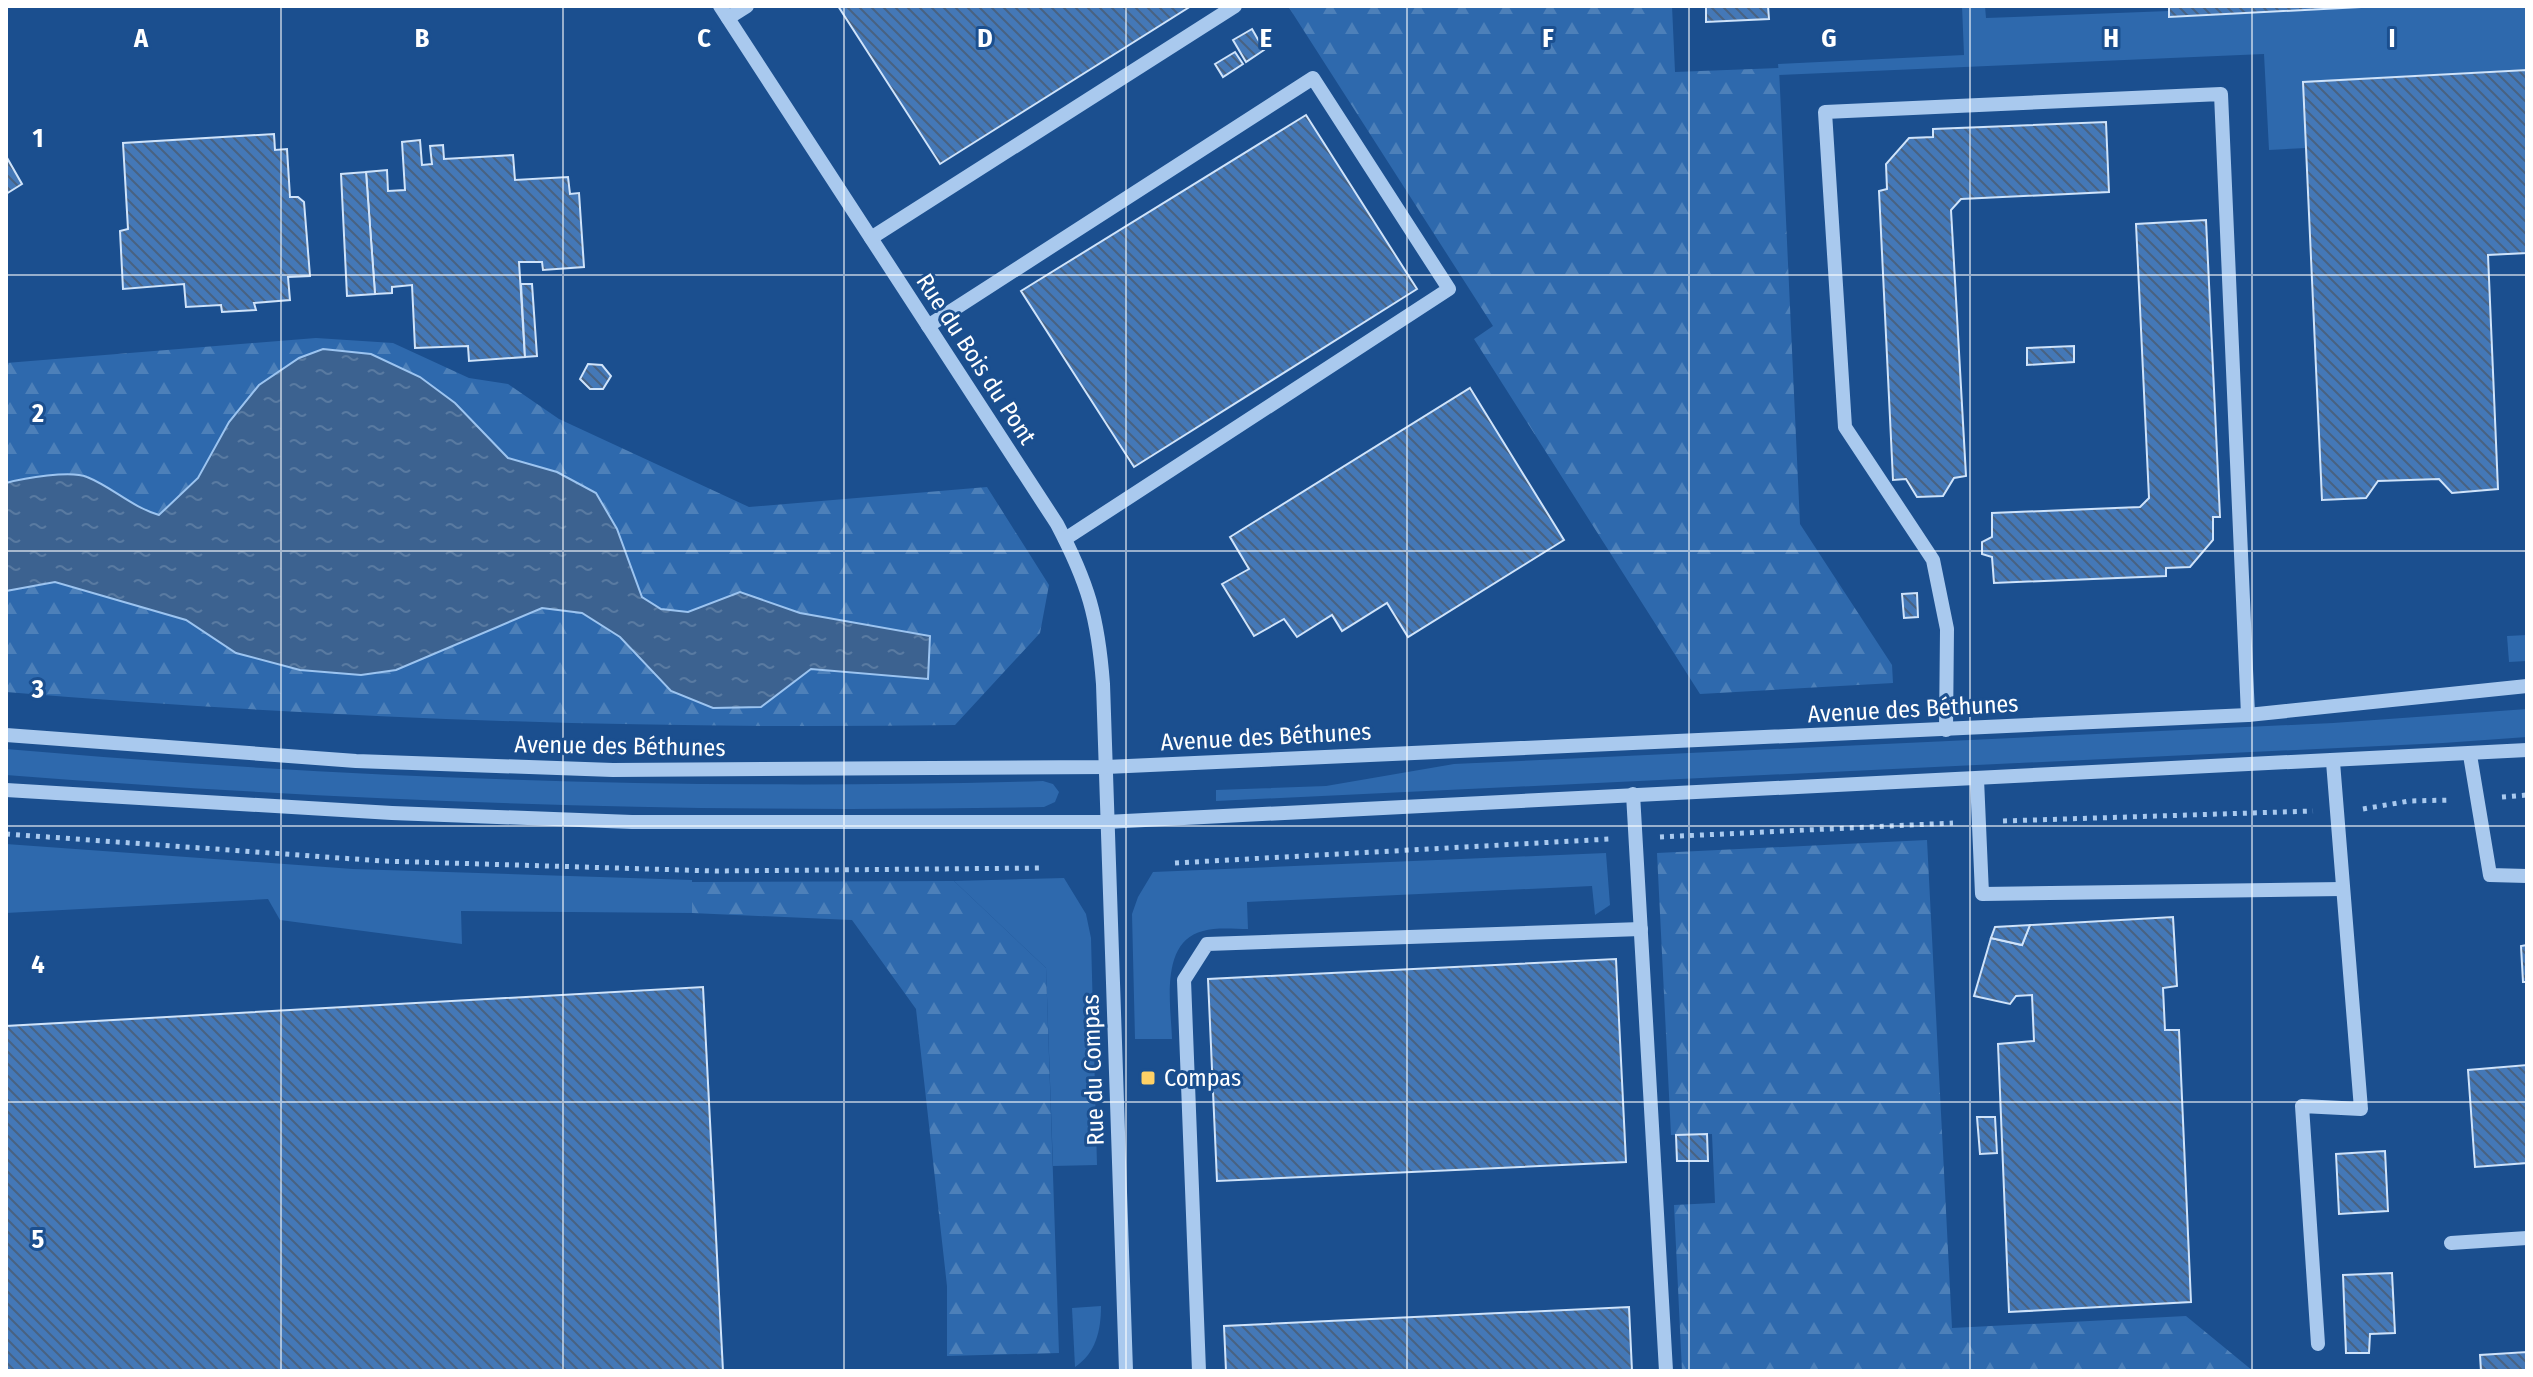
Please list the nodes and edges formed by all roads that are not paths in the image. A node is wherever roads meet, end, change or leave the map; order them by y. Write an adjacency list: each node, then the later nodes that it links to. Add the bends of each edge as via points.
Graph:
1 (747, 6): 3 (street)
2 (1235, 6): 4 (street)
3 (724, 12): 4 (street, Rue du Bois du Pont)
4 (871, 238): 5 (street, Rue du Bois du Pont)
5 (928, 326): 6 (street, Rue du Bois du Pont); 6 (street, via 1313,78 1347,130 1449,289)
6 (1065, 539): 14 (street, Rue du Bois du Pont, via 1095,611)
7 (2527, 686): 8 (street, Avenue des Béthunes)
8 (2248, 715): 9 (street, Avenue des Béthunes); 9 (street, via 2221,94 1825,112 1845,427 1933,560 1947,629)
9 (1946, 730): 14 (street, Avenue des Béthunes)
10 (6, 735): 14 (street, Avenue des Béthunes, via 342,760 613,770)
11 (2527, 750): 12 (street)
12 (2470, 755): 13 (street); 19 (street, via 2490,875)
13 (2333, 762): 15 (street); 20 (street)
14 (1106, 767): 18 (street, Rue du Compas)
15 (1977, 779): 17 (street); 20 (street, via 1982,894)
16 (6, 790): 18 (street, via 617,822)
17 (1633, 794): 18 (street); 21 (street)
18 (1106, 822): 25 (street, Rue du Compas)
19 (2527, 876)
20 (2343, 889): 24 (street, via 2361,1109 2302,1106)
21 (1641, 929): 26 (street, via 1207,944 1184,980); 27 (street)
22 (2527, 1238): 23 (street)
23 (2451, 1243)
24 (2318, 1344)
25 (1126, 1371)
26 (1199, 1371)
27 (1666, 1371)

